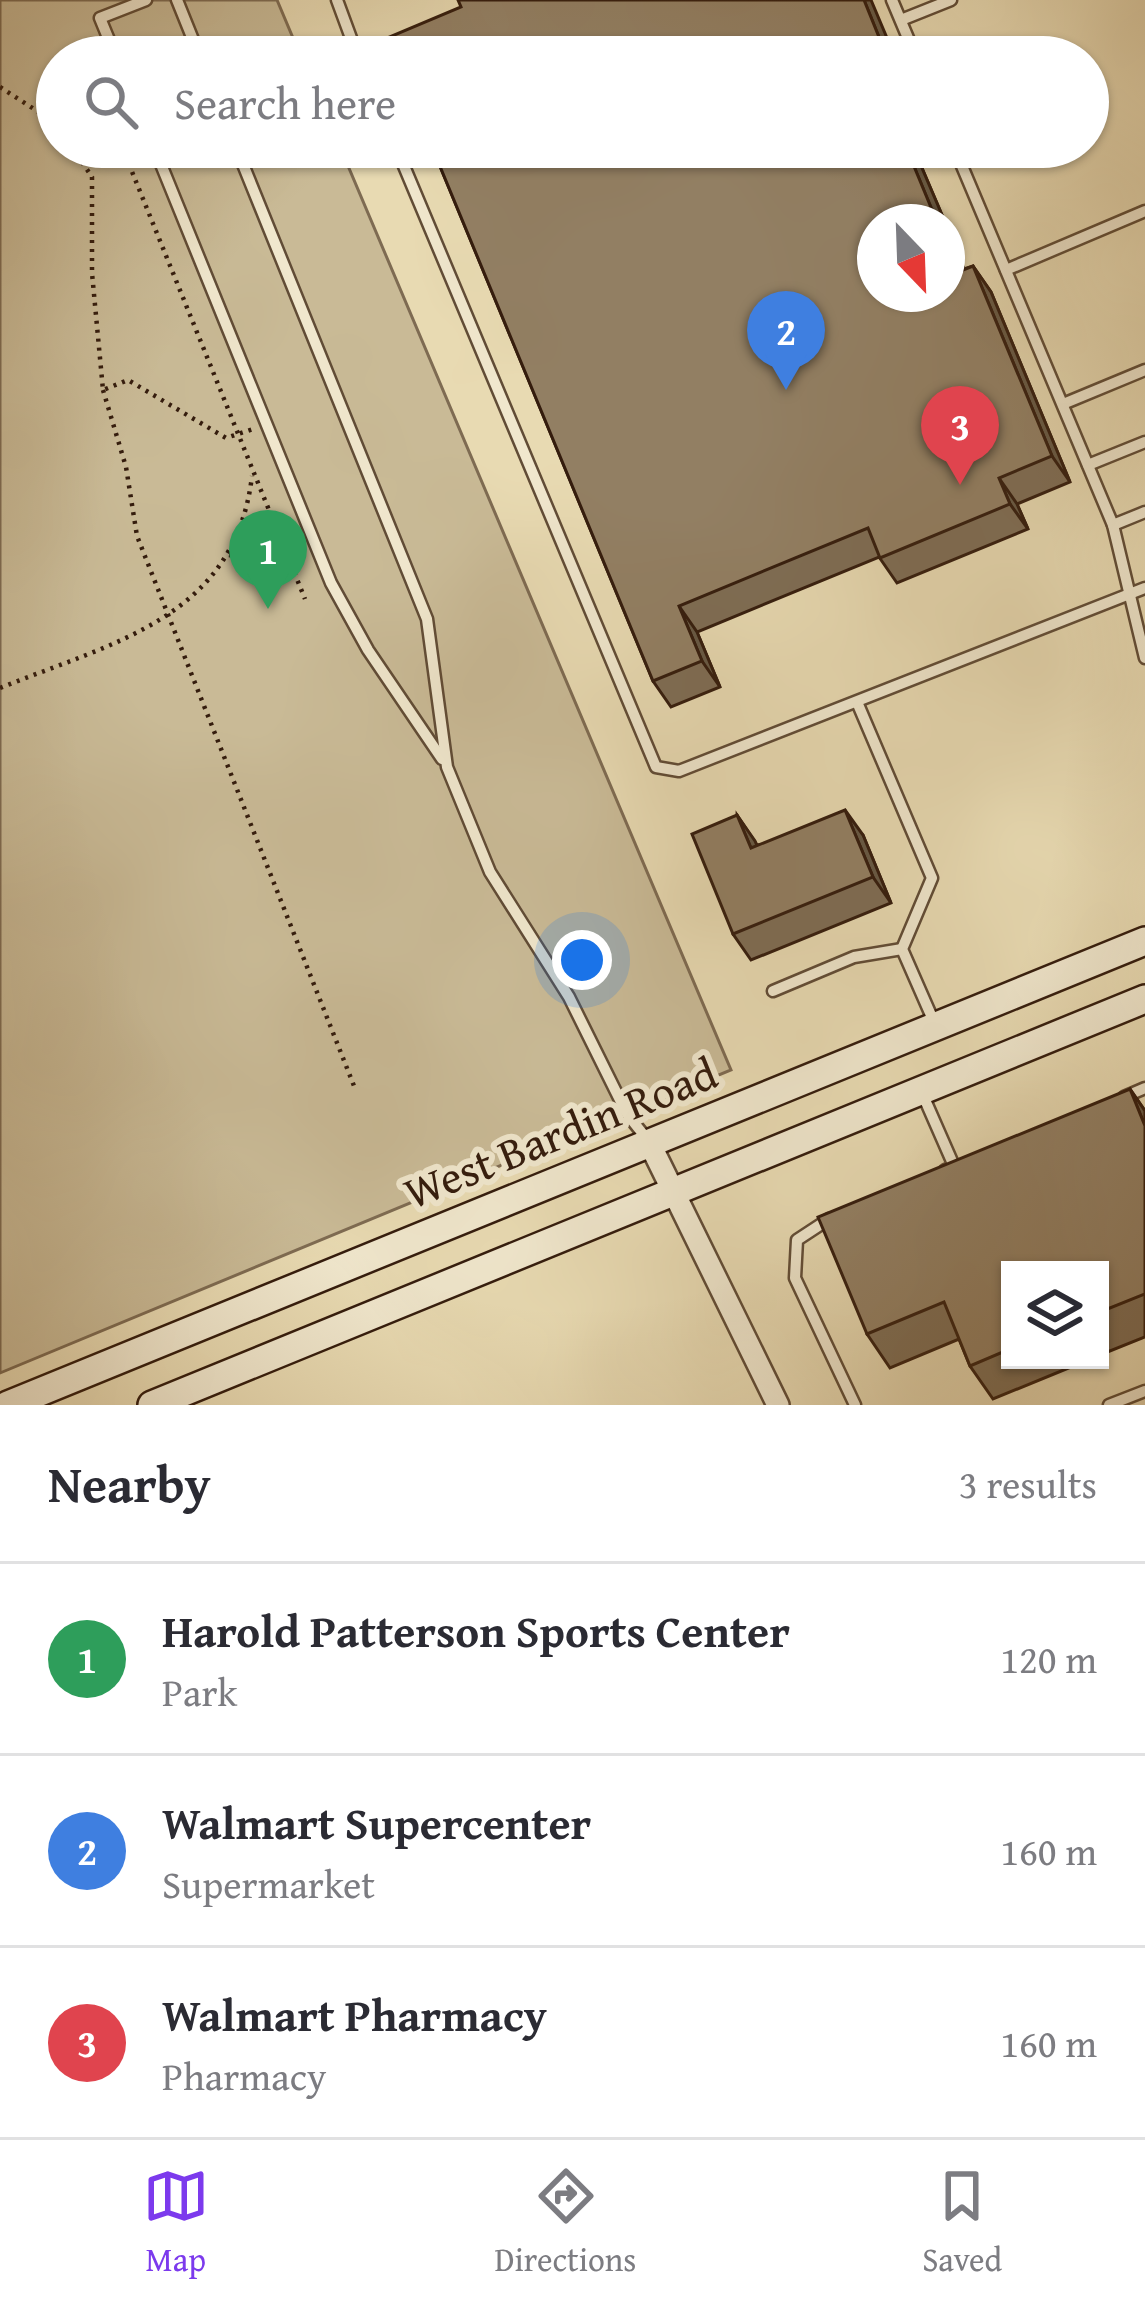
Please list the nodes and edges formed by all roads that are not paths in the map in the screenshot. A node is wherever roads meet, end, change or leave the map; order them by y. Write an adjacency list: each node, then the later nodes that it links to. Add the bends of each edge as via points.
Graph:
1 (146, 0): 7 (lane, via 100,18)
2 (177, 0): 8 (lane)
3 (338, 0): 9 (lane)
4 (892, 0): 6 (lane)
5 (951, 0): 6 (lane)
6 (901, 20): 10 (lane)
7 (107, 36)
8 (192, 36)
9 (351, 36)
10 (907, 36)
11 (163, 168): 27 (lane, via 332,583)
12 (245, 168): 27 (lane, via 428,619)
13 (405, 168): 26 (lane, via 656,767 679,771)
14 (963, 168): 16 (lane)
15 (1145, 212): 16 (lane)
16 (1006, 270): 18 (lane)
17 (1145, 370): 18 (lane)
18 (1063, 404): 20 (lane)
19 (1145, 442): 20 (lane)
20 (1088, 465): 22 (lane)
21 (1145, 512): 22 (lane)
22 (1113, 525): 24 (lane)
23 (1145, 588): 24 (lane)
24 (1129, 594): 25 (lane); 26 (lane)
25 (1145, 658)
26 (856, 702): 29 (lane, via 932,878)
27 (447, 767): 36 (lane, via 490,872)
28 (1145, 941): 32 (main road, West Bardin Road)
29 (902, 949): 30 (lane, via 854,958); 32 (lane)
30 (773, 991)
31 (1145, 999): 34 (main road)
32 (935, 1025): 36 (main road, West Bardin Road)
33 (1145, 1088): 35 (lane)
34 (921, 1090): 38 (lane); 40 (main road)
35 (1102, 1105)
36 (649, 1142): 40 (street); 43 (main road, West Bardin Road)
37 (976, 1157): 38 (lane)
38 (954, 1166): 39 (lane)
39 (932, 1175)
40 (672, 1190): 44 (main road); 45 (street)
41 (845, 1212): 46 (lane, via 797,1240 795,1278)
42 (1145, 1391): 47 (lane)
43 (8, 1405)
44 (152, 1405)
45 (778, 1405)
46 (855, 1405)
47 (1109, 1405)

